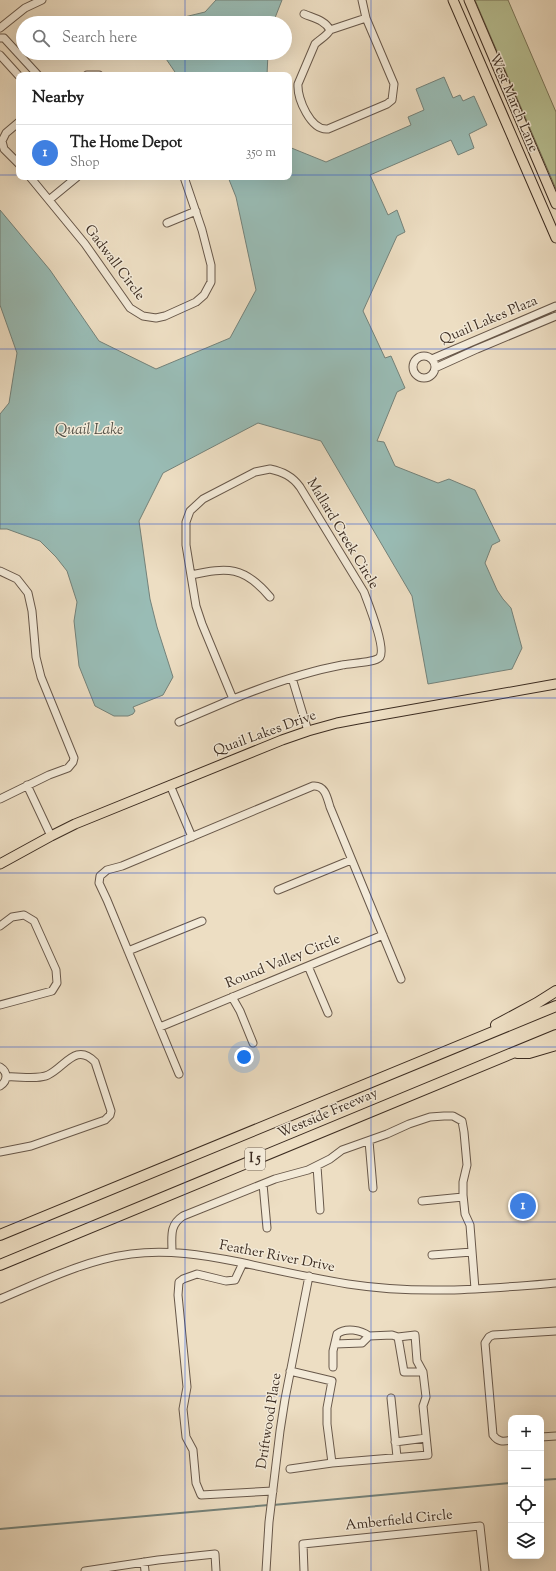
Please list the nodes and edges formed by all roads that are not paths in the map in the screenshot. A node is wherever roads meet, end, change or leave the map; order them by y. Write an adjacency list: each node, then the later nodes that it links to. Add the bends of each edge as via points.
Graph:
1 (42, 0): 7 (street, via 19,12)
2 (362, 0): 6 (street)
3 (453, 0): 24 (main road, West March Lane)
4 (469, 0): 21 (main road, West March Lane)
5 (304, 14): 8 (street, via 328,25)
6 (366, 18): 8 (street); 8 (street, via 394,84 392,100 325,130 314,125 302,104 298,84 315,44)
7 (0, 28)
8 (330, 30)
9 (0, 38): 10 (street, via 4,38)
10 (16, 51)
11 (0, 55): 14 (street)
12 (24, 60): 13 (street)
13 (35, 72)
14 (16, 73)
15 (16, 125): 16 (street, via 6,133 2,141 4,149)
16 (16, 161)
17 (32, 180): 20 (street, Gadwall Circle)
18 (73, 180): 20 (street)
19 (185, 180): 22 (street, Gadwall Circle)
20 (49, 200): 22 (street, Gadwall Circle, via 130,308 140,315 150,317 165,316 190,305 201,299 207,290 212,271)
21 (556, 204)
22 (196, 211): 23 (street)
23 (167, 223)
24 (556, 238)
25 (556, 306): 27 (street, Quail Lakes Plaza)
26 (556, 316): 28 (street, Quail Lakes Plaza)
27 (432, 359): 28 (street); 28 (street, via 427,356 419,357 414,362 413,369 417,376 424,378 430,376)
28 (435, 368)
29 (0, 571): 37 (street, via 17,579 31,599 36,656 41,677 74,758 68,768)
30 (191, 574): 31 (street, via 220,570 239,573 256,581); 32 (street, Mallard Creek Circle, via 185,530 188,516 195,504 260,470 270,469 291,477 300,487 364,592 372,610 382,650 380,657 375,660 332,667); 34 (street, Mallard Creek Circle, via 202,624)
31 (270, 597)
32 (292, 678): 34 (street, Mallard Creek Circle); 36 (street)
33 (556, 684): 36 (main road, Quail Lakes Drive, via 358,719)
34 (233, 699): 35 (street, Mallard Creek Circle)
35 (179, 722)
36 (308, 731): 38 (main road, Quail Lakes Drive)
37 (27, 785): 39 (street); 40 (street)
38 (170, 785): 40 (main road, Quail Lakes Drive); 41 (street)
39 (0, 798)
40 (51, 836): 43 (main road, Quail Lakes Drive)
41 (192, 837): 42 (street, via 318,786 325,792); 48 (street, via 107,870 100,876 100,887 108,900)
42 (352, 860): 44 (street); 47 (street)
43 (0, 864)
44 (278, 890)
45 (202, 921): 48 (street)
46 (0, 926): 53 (street, via 12,917 24,915 34,921 56,970 57,983 52,991)
47 (383, 935): 49 (street, Round Valley Circle); 50 (street)
48 (128, 951): 56 (street)
49 (308, 966): 52 (street, Round Valley Circle); 55 (street)
50 (401, 979)
51 (556, 991): 60 (highway)
52 (232, 997): 56 (street, Round Valley Circle); 58 (street)
53 (0, 1005)
54 (556, 1006): 60 (highway, Westside Freeway / I 5)
55 (328, 1013)
56 (160, 1027): 63 (street)
57 (556, 1035): 61 (highway, Westside Freeway / I 5)
58 (253, 1043)
59 (556, 1045): 61 (highway, via 529,1053)
60 (460, 1046): 75 (highway, Westside Freeway / I 5)
61 (509, 1054): 80 (highway, Westside Freeway / I 5)
62 (0, 1067): 64 (street)
63 (179, 1074)
64 (7, 1076): 65 (street, via 5,1083); 67 (street, via 47,1075 74,1055 89,1056 95,1062 111,1111 105,1120 31,1146)
65 (0, 1086)
66 (369, 1141): 68 (street, via 342,1150); 70 (street); 71 (street, via 430,1117 459,1118 464,1132 467,1165)
67 (0, 1152)
68 (317, 1166): 69 (street); 73 (street)
69 (263, 1184): 74 (street); 76 (street, via 176,1221 172,1227)
70 (373, 1188)
71 (463, 1197): 72 (street); 77 (street, via 465,1214 470,1226)
72 (422, 1200)
73 (320, 1210)
74 (266, 1228)
75 (0, 1235)
76 (172, 1252): 79 (street, Feather River Drive); 84 (street, Feather River Drive, via 131,1254 99,1260)
77 (472, 1252): 78 (street); 83 (street)
78 (432, 1255)
79 (243, 1263): 81 (street, Feather River Drive); 101 (street, via 235,1280 226,1281 196,1274 179,1282 187,1387 183,1409 186,1437 193,1450 196,1483 201,1495)
80 (0, 1265)
81 (309, 1276): 83 (street, Feather River Drive, via 387,1289); 90 (street, Driftwood Place)
82 (556, 1283): 83 (street, Feather River Drive)
83 (475, 1289)
84 (0, 1299)
85 (556, 1331): 96 (street, via 493,1334 486,1340 493,1435 502,1442)
86 (369, 1336): 87 (street); 88 (street, via 362,1343); 88 (street, via 362,1331 341,1331 337,1334)
87 (398, 1337): 91 (street, via 404,1372); 91 (street, via 415,1335 418,1361)
88 (335, 1344): 89 (street)
89 (333, 1367)
90 (290, 1371): 99 (street, via 332,1381 327,1424); 101 (street, Driftwood Place)
91 (423, 1372): 95 (street)
92 (391, 1398): 97 (street)
93 (556, 1436): 94 (street)
94 (544, 1437)
95 (426, 1438): 97 (street); 98 (street, via 428,1455)
96 (508, 1441)
97 (395, 1442): 98 (street)
98 (397, 1458): 99 (street)
99 (332, 1463): 100 (street)
100 (290, 1469)
101 (272, 1491): 106 (street, Driftwood Place)
102 (144, 1562): 103 (street); 104 (street); 105 (street, via 215,1554)
103 (85, 1571)
104 (145, 1571)
105 (216, 1571)
106 (266, 1571)
107 (304, 1571): 108 (street, Amberfield Circle, via 303,1544 480,1526)
108 (485, 1571)

